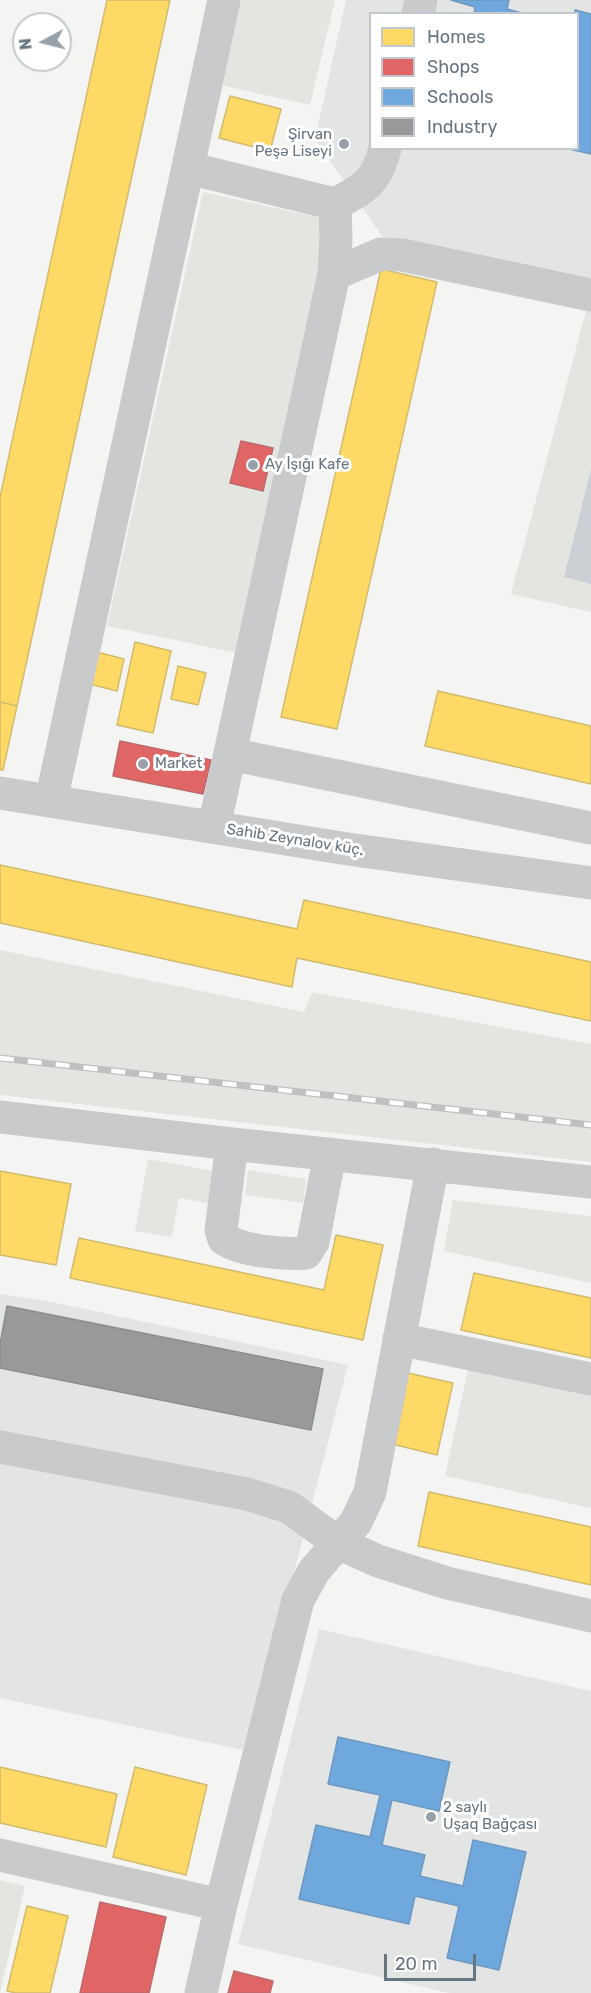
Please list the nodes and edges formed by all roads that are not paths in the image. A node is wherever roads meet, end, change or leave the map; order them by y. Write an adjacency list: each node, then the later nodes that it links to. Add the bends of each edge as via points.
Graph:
1 (224, 0): 3 (street)
2 (384, 150): 4 (street, via 372,181)
3 (188, 168): 4 (street); 9 (street)
4 (335, 204): 5 (street)
5 (334, 274): 6 (street, via 381,254 402,255); 7 (street)
6 (591, 295)
7 (230, 754): 10 (street); 11 (street)
8 (0, 793): 9 (street, Sahib Zeynalov küç.)
9 (51, 801): 10 (street, Sahib Zeynalov küç.)
10 (214, 827): 12 (street, Sahib Zeynalov küç.)
11 (591, 828)
12 (591, 883)
13 (0, 1117): 14 (street)
14 (232, 1144): 15 (street); 15 (street, via 221,1230 224,1239 234,1246 293,1254 306,1252 313,1242)
15 (330, 1154): 16 (street)
16 (433, 1164): 17 (street); 18 (street)
17 (591, 1182)
18 (399, 1339): 19 (street); 21 (street, via 370,1491 356,1522)
19 (591, 1379)
20 (0, 1447): 21 (street, via 247,1494 290,1507)
21 (338, 1543): 22 (street, via 378,1561 447,1583); 24 (street, via 314,1571 298,1600)
22 (591, 1616)
23 (0, 1855): 24 (street)
24 (221, 1905): 25 (street)
25 (201, 1993)

